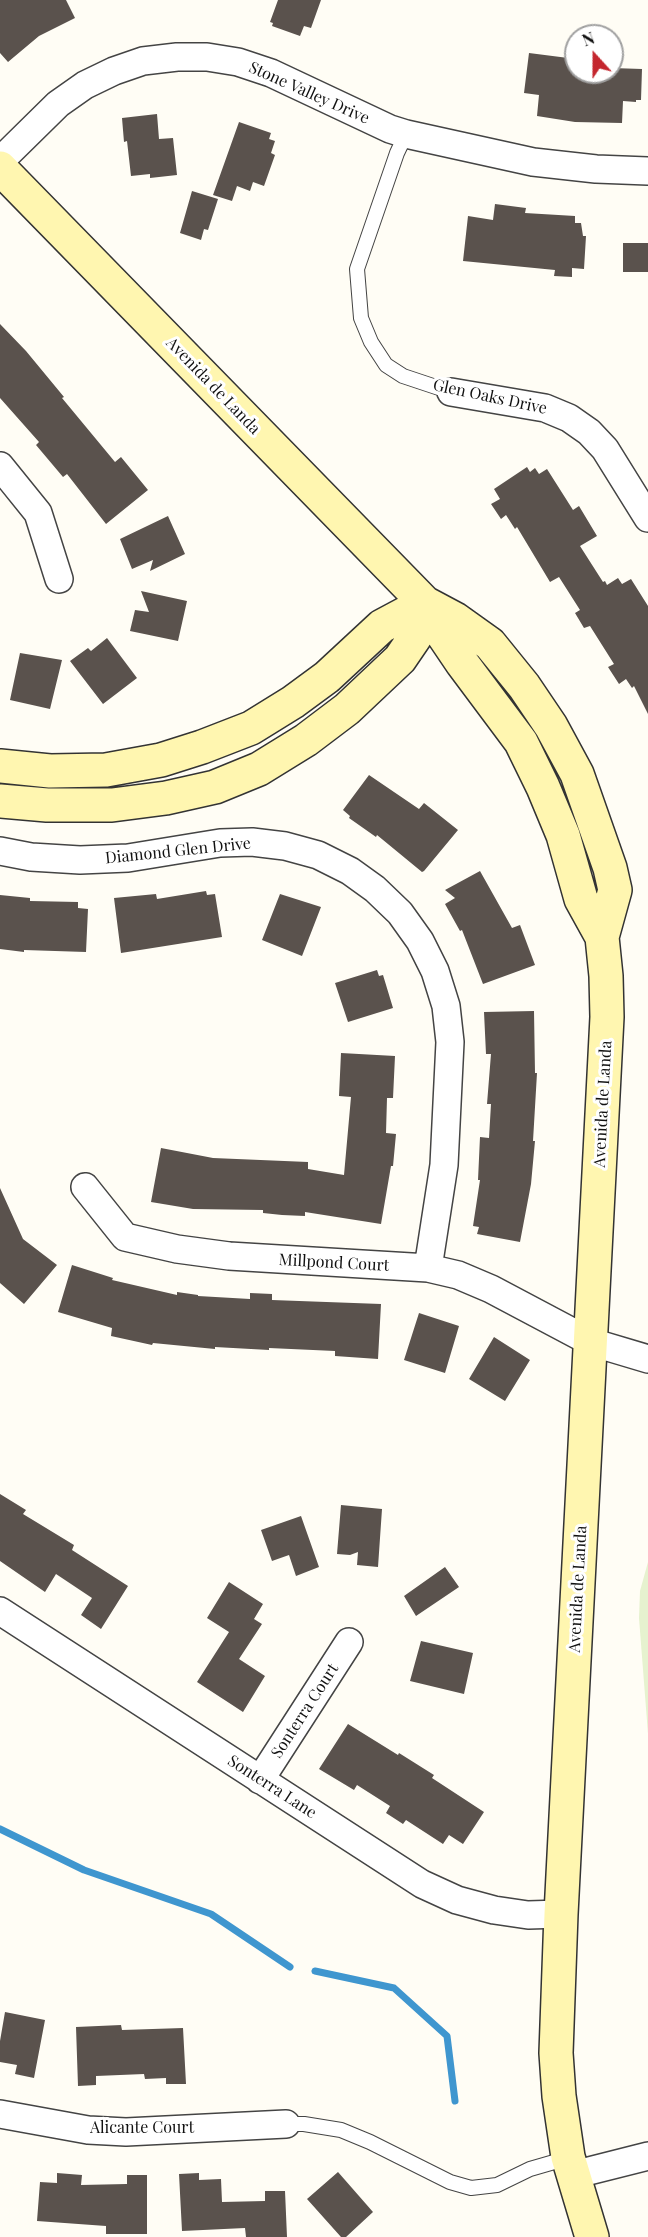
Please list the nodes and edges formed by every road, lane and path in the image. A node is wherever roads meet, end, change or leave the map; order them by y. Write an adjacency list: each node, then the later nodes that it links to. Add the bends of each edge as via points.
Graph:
1 (406, 134): 2 (street, Stone Valley Drive, via 260,69 207,57 177,57 134,64 85,85 58,104); 4 (street, Stone Valley Drive, via 533,162); 5 (lane, Glen Oaks Drive, via 357,269 361,318 386,365 403,376)
2 (0, 161)
3 (0, 168): 9 (street, Avenida de Landa)
4 (648, 171)
5 (451, 392): 7 (street, Glen Oaks Drive, via 545,408 569,418 605,449)
6 (0, 466): 8 (street, via 38,513)
7 (648, 518)
8 (58, 579)
9 (425, 603): 10 (street, via 382,626 327,677 292,702 251,728 202,747 161,760 106,770 50,771); 11 (street, via 415,637 399,659 347,709 259,769 215,787 112,805); 15 (street, Avenida de Landa, via 490,644 551,726 577,774 615,890 602,937 607,1017)
10 (0, 766)
11 (0, 801)
12 (0, 852): 14 (street, Diamond Glen Drive, via 80,860 128,858 220,843 285,846 318,855 350,871 400,913 435,971 446,1006 450,1042 444,1165)
13 (85, 1187): 14 (street, Millpond Court, via 125,1237 156,1245 229,1256)
14 (428, 1268): 15 (street, Millpond Court, via 491,1289)
15 (591, 1342): 16 (street, Millpond Court); 20 (street, Avenida de Landa)
16 (648, 1359)
17 (0, 1611): 19 (street, Sonterra Lane)
18 (349, 1642): 19 (street, Sonterra Court)
19 (260, 1780): 20 (street, Sonterra Lane, via 422,1884 457,1900 511,1913)
20 (561, 1914): 24 (street, Avenida de Landa, via 556,2053)
21 (0, 2114): 22 (street, Alicante Court, via 88,2130 126,2132)
22 (286, 2124): 24 (lane, via 323,2126 348,2133 450,2182 471,2188 497,2185 530,2169)
23 (648, 2156): 24 (street)
24 (571, 2166): 25 (street, Avenida de Landa)
25 (592, 2237)

